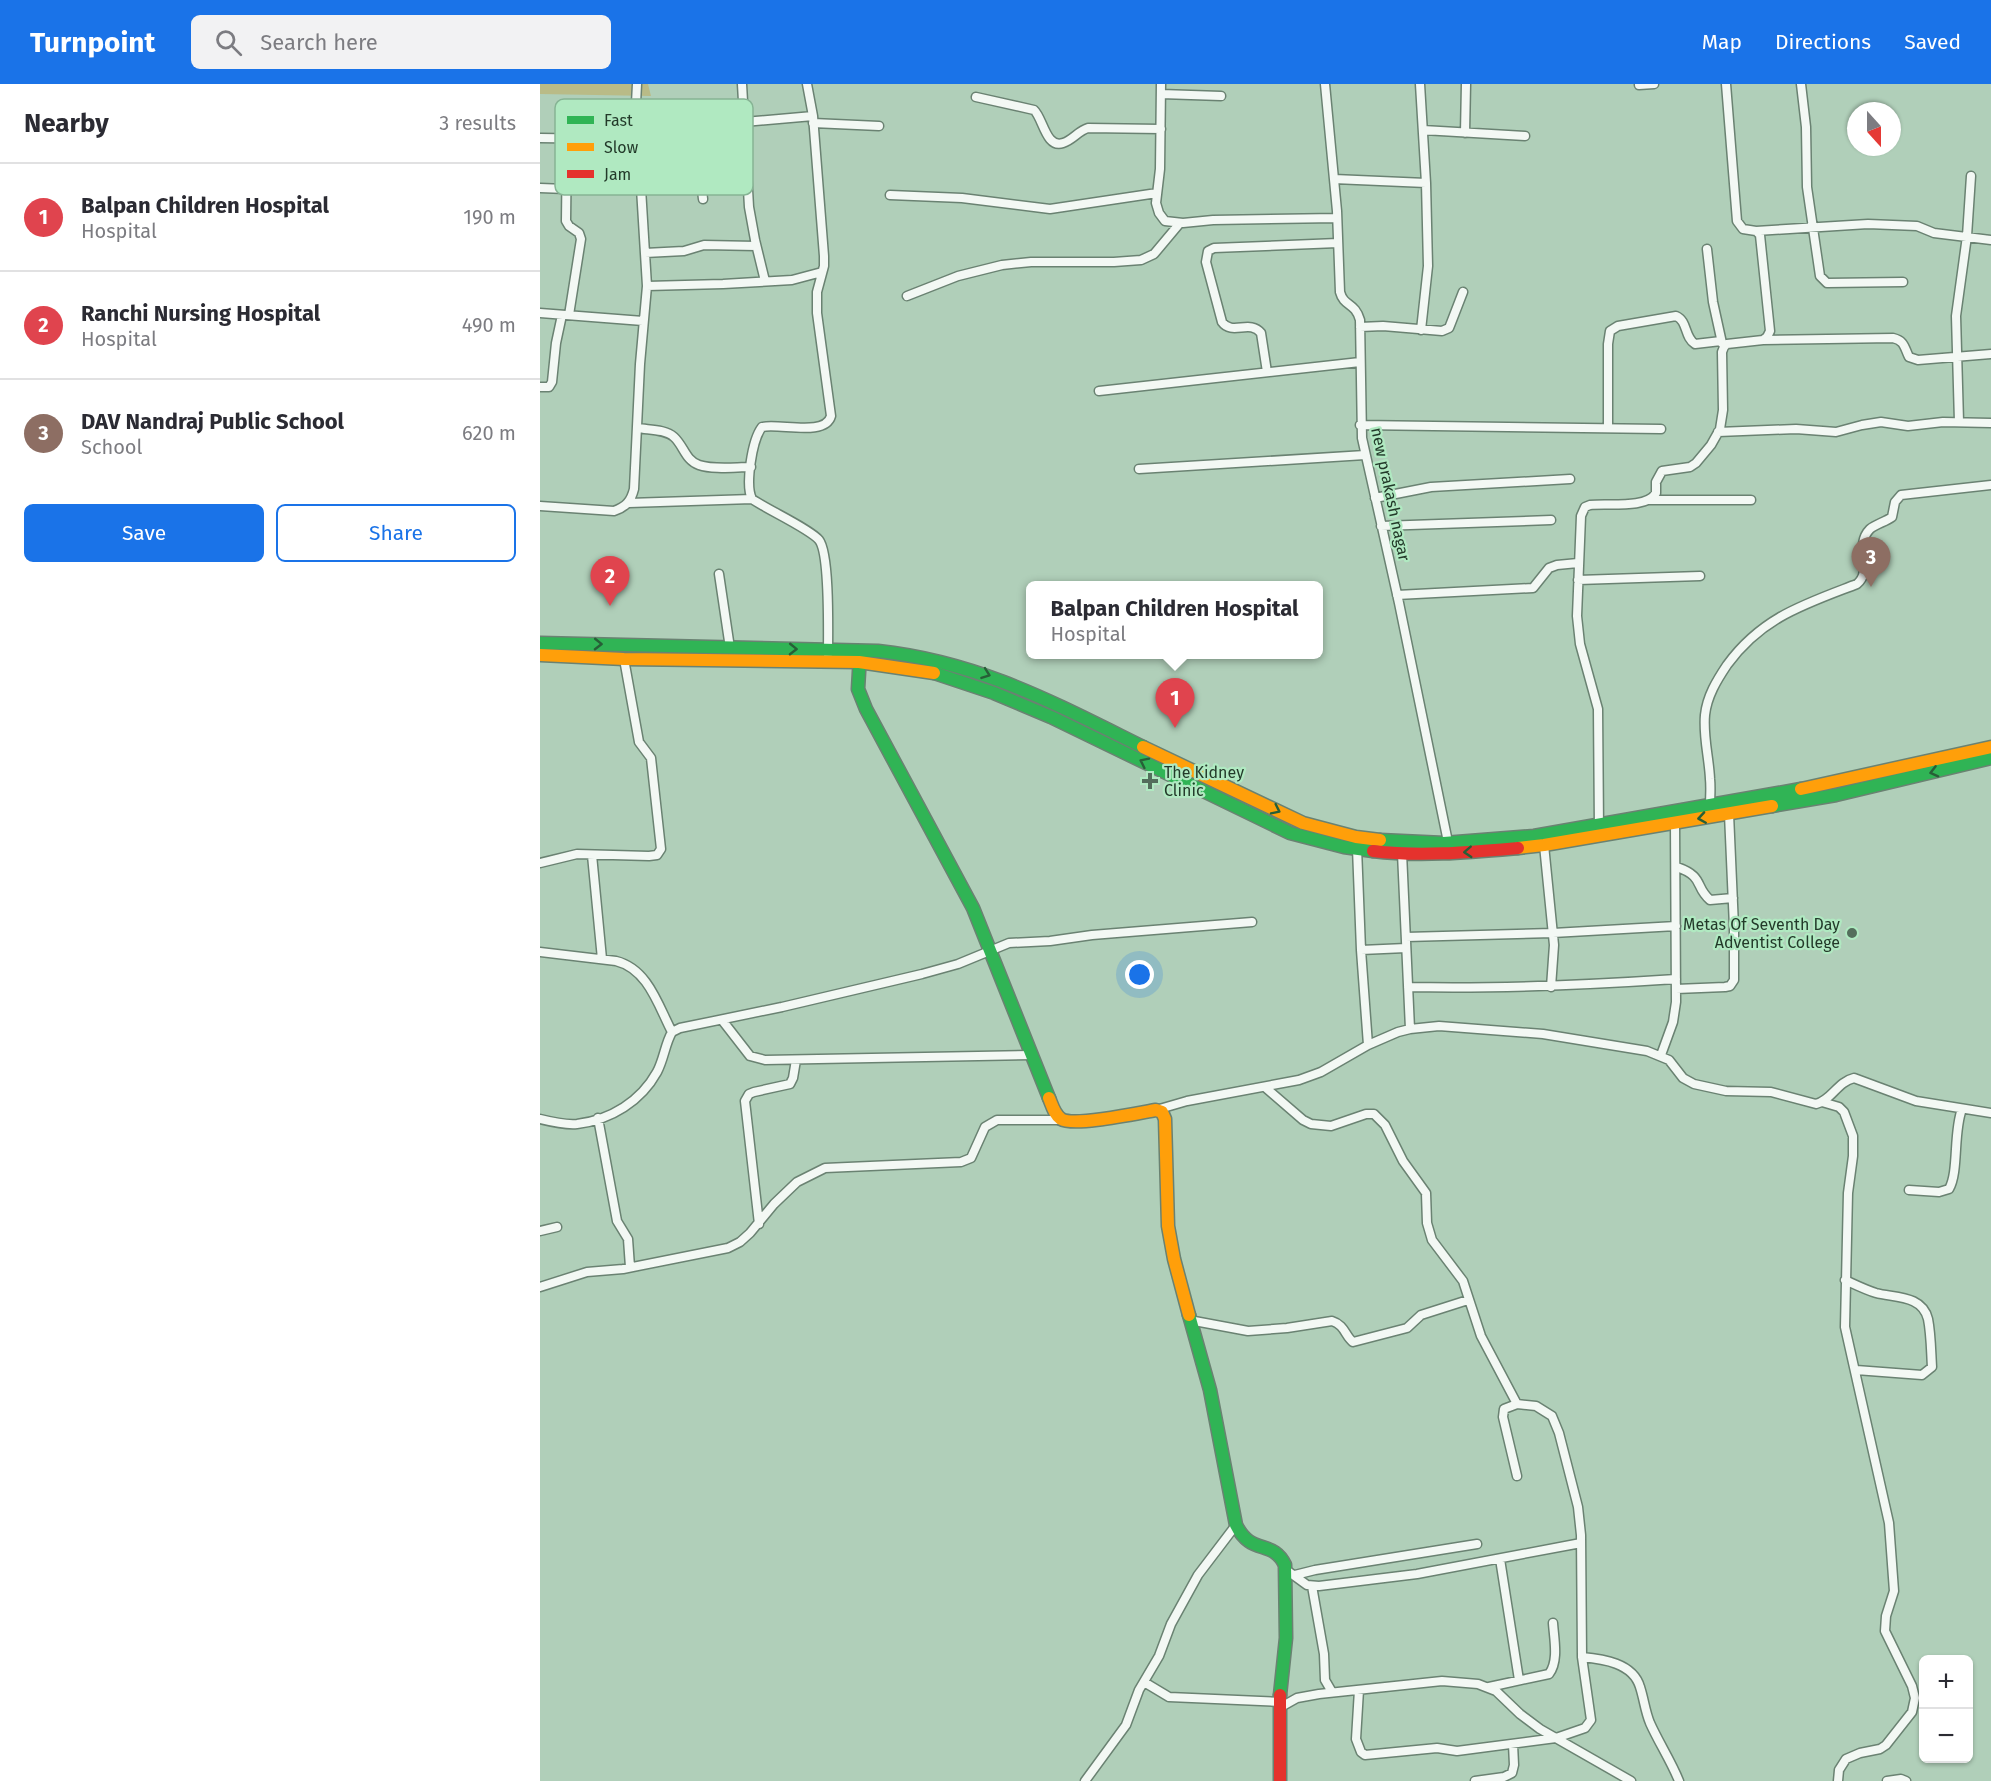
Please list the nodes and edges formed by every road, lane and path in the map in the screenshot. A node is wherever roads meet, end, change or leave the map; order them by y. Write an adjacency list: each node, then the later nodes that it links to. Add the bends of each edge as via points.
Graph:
1 (638, 84): 15 (street)
2 (742, 84): 16 (street)
3 (807, 84): 18 (street)
4 (1161, 84): 12 (street)
5 (1325, 84): 27 (street, new prakash nagar)
6 (1420, 84): 21 (street)
7 (1466, 84): 22 (street)
8 (1654, 84): 11 (street)
9 (1726, 84): 41 (street, via 1737,221 1743,229)
10 (1801, 84): 40 (street)
11 (1639, 85)
12 (1161, 94): 13 (street); 20 (street)
13 (1221, 96)
14 (976, 97): 20 (street, via 1034,110 1050,140 1058,144 1088,128)
15 (637, 99)
16 (743, 99)
17 (753, 117): 18 (street)
18 (813, 119): 19 (street); 48 (street)
19 (879, 126)
20 (1161, 129): 31 (street)
21 (1423, 130): 22 (street); 28 (street)
22 (1465, 133): 23 (street)
23 (1526, 136)
24 (540, 138): 25 (street)
25 (555, 139)
26 (1971, 176): 42 (street)
27 (1334, 179): 28 (street); 38 (street, new prakash nagar)
28 (1426, 183): 58 (street, via 1428,266)
29 (540, 188): 30 (street)
30 (555, 189)
31 (1157, 193): 36 (street, via 1050,209 962,198); 39 (street, via 1159,213 1165,221)
32 (566, 195): 55 (street, via 566,221 581,239)
33 (640, 195): 47 (street)
34 (703, 195): 37 (street)
35 (748, 195): 45 (street)
36 (890, 195)
37 (703, 199)
38 (1337, 218): 39 (street); 44 (street, new prakash nagar)
39 (1180, 223): 53 (street, via 1154,254 1141,260 1002,265 958,276)
40 (1813, 226): 41 (street); 42 (street, via 1917,226 1934,233); 50 (street, via 1820,276 1827,283)
41 (1756, 231): 59 (street, via 1762,241 1770,324)
42 (1967, 236): 43 (street); 62 (street, via 1956,307)
43 (1991, 240)
44 (1338, 243): 57 (street, new prakash nagar, via 1340,292 1342,299 1358,310); 64 (street, via 1208,251 1206,262 1222,322 1230,328 1257,328)
45 (756, 246): 47 (street, via 705,245 684,251); 49 (street)
46 (1707, 249): 60 (street)
47 (645, 253): 51 (street)
48 (822, 272): 49 (street, via 792,280); 75 (street, via 817,314 830,422 814,428 762,427 755,440)
49 (765, 281): 51 (street)
50 (1903, 282)
51 (648, 286): 56 (street)
52 (1463, 292): 58 (street, via 1449,328 1436,332)
53 (907, 296)
54 (540, 313): 55 (street)
55 (566, 315): 56 (street); 65 (street, via 556,343 552,382 549,387)
56 (643, 321): 70 (street)
57 (1360, 327): 58 (street); 63 (street, new prakash nagar)
58 (1421, 330)
59 (1763, 340): 60 (street); 62 (street, via 1893,339 1900,340 1912,359)
60 (1722, 344): 71 (street, via 1695,344 1684,322 1676,316 1618,326 1610,331); 73 (street, via 1722,422)
61 (1991, 354): 62 (street)
62 (1957, 358): 67 (street)
63 (1360, 362): 64 (street); 69 (street, new prakash nagar)
64 (1267, 372): 66 (street)
65 (540, 387)
66 (1099, 391)
67 (1959, 422): 68 (street); 73 (street, via 1908,426 1872,422 1836,432)
68 (1991, 423)
69 (1360, 425): 71 (street); 74 (street, new prakash nagar)
70 (638, 428): 75 (street, via 676,438 689,459 697,464); 83 (street, via 634,489)
71 (1608, 428): 72 (street)
72 (1661, 429)
73 (1718, 432): 82 (street, via 1696,463 1662,471 1656,493)
74 (1365, 455): 76 (street); 79 (street, new prakash nagar)
75 (751, 467): 80 (street, via 748,487)
76 (1139, 470)
77 (1570, 479): 79 (street, via 1431,487)
78 (1991, 485): 100 (street, via 1901,495 1894,502 1892,517 1871,529 1864,540 1862,580 1801,606 1749,638 1724,670 1706,709)
79 (1375, 498): 86 (street, new prakash nagar)
80 (753, 499): 83 (street); 95 (street, via 814,536 822,545 826,562)
81 (1751, 500): 82 (street)
82 (1648, 501): 87 (street, via 1585,507)
83 (628, 503): 84 (street, via 614,511)
84 (540, 506)
85 (1551, 520): 86 (street)
86 (1381, 526): 91 (street, new prakash nagar)
87 (1578, 562): 90 (street); 91 (street, via 1549,568 1533,588 1523,590)
88 (719, 574): 93 (street)
89 (1700, 576): 90 (street)
90 (1578, 580): 103 (street, via 1578,629 1598,709)
91 (1397, 595): 104 (street, new prakash nagar)
92 (540, 643): 93 (main road, one-way to 93)
93 (730, 648): 95 (main road, one-way to 95)
94 (540, 655): 97 (main road)
95 (828, 656): 96 (main road); 97 (main road)
96 (860, 656): 104 (main road, one-way to 104, via 925,656 996,678 1312,826 1368,840); 106 (main road, one-way to 96, via 1290,833 987,690); 118 (main road, via 858,690 866,709 968,898)
97 (624, 659): 108 (street, via 639,742 651,758 660,849 657,855 650,856)
98 (1991, 747): 100 (main road, via 1902,769)
99 (1991, 758): 101 (main road, one-way to 101, via 1836,795)
100 (1710, 806): 103 (main road)
101 (1730, 814): 102 (main road, one-way to 102); 111 (street)
102 (1675, 823): 103 (main road); 110 (street)
103 (1599, 830): 104 (main road); 105 (main road)
104 (1448, 842)
105 (1544, 845): 107 (main road, one-way to 107); 114 (street)
106 (1357, 848): 107 (main road); 117 (street)
107 (1402, 853): 115 (street)
108 (592, 855): 109 (street, via 577,854); 120 (street)
109 (540, 863)
110 (1677, 867): 111 (street, via 1700,881 1710,900); 113 (street)
111 (1733, 898): 124 (street, via 1734,980 1725,987)
112 (1252, 922): 118 (street, via 1009,943)
113 (1677, 926): 114 (street); 121 (street)
114 (1553, 933): 115 (street); 123 (street)
115 (1406, 937): 116 (street)
116 (1406, 948): 117 (street); 122 (street)
117 (1360, 950): 128 (street)
118 (990, 951): 125 (street, via 914,976); 129 (main road)
119 (540, 952): 120 (street)
120 (602, 959): 127 (street, via 625,963 642,976)
121 (1676, 979): 123 (street); 124 (street)
122 (1408, 987): 123 (street); 126 (street)
123 (1551, 987)
124 (1677, 989): 130 (street, via 1675,1013)
125 (722, 1020): 127 (street); 131 (street, via 750,1056)
126 (1410, 1029): 128 (street); 130 (street, via 1439,1026 1543,1034)
127 (672, 1032): 137 (street, via 658,1071 638,1099)
128 (1368, 1045): 132 (street, via 1312,1076)
129 (1033, 1055): 131 (street); 139 (main road, via 1051,1106)
130 (1660, 1056): 133 (street, via 1694,1084)
131 (796, 1060): 141 (street, via 790,1084 754,1092 745,1101)
132 (1266, 1088): 135 (street); 147 (street, via 1311,1124 1330,1125 1366,1113 1380,1118 1426,1193 1432,1240 1459,1274)
133 (1822, 1102): 134 (street, via 1841,1083 1854,1078 1904,1098); 145 (street, via 1844,1112 1853,1136)
134 (1962, 1109): 136 (street); 140 (street, via 1952,1185 1939,1192)
135 (1156, 1110): 139 (main road, via 1080,1122); 148 (main road, via 1162,1112 1167,1127 1168,1226)
136 (1991, 1113)
137 (598, 1118): 138 (street, via 577,1124); 144 (street, via 617,1221 628,1239)
138 (540, 1119)
139 (1062, 1120): 141 (street, via 997,1120 985,1127 971,1158 961,1162 825,1168 797,1182)
140 (1909, 1190)
141 (759, 1224): 144 (street, via 728,1248)
142 (557, 1227): 143 (street)
143 (540, 1231)
144 (630, 1267): 146 (street, via 587,1272)
145 (1845, 1280): 149 (street, via 1845,1327); 149 (street, via 1920,1304 1928,1319 1932,1367 1923,1375)
146 (540, 1287)
147 (1468, 1300): 148 (street, via 1421,1316 1407,1328 1358,1342 1350,1340 1346,1331 1332,1321 1248,1331); 150 (street, via 1480,1336)
148 (1189, 1320): 152 (main road, via 1210,1390)
149 (1856, 1370): 173 (street, via 1891,1536 1894,1591 1885,1631 1916,1698 1912,1712 1886,1745 1846,1759)
150 (1517, 1404): 151 (street, via 1504,1409 1503,1417); 153 (street, via 1536,1406 1552,1416 1556,1424 1579,1514)
151 (1517, 1476)
152 (1236, 1525): 156 (main road, via 1251,1545 1278,1552); 161 (street, via 1198,1575)
153 (1581, 1543): 155 (street); 159 (street)
154 (1476, 1544): 156 (street)
155 (1500, 1559): 157 (street, via 1396,1578); 160 (street)
156 (1290, 1572): 157 (street); 165 (main road)
157 (1312, 1586): 164 (street, via 1325,1680)
158 (1553, 1623): 160 (street, via 1551,1672 1540,1678)
159 (1582, 1657): 166 (street, via 1590,1724); 172 (street, via 1608,1661 1635,1676 1647,1717)
160 (1519, 1680): 162 (street)
161 (1144, 1682): 165 (street, via 1169,1697); 169 (street, via 1126,1725)
162 (1489, 1687): 163 (street, via 1442,1681); 166 (street)
163 (1359, 1690): 164 (street); 167 (street, via 1356,1739 1365,1755)
164 (1332, 1692): 165 (street)
165 (1281, 1705): 170 (main road)
166 (1556, 1738): 167 (street); 168 (street)
167 (1513, 1744): 171 (street, via 1512,1773)
168 (1625, 1780)
169 (1085, 1781)
170 (1280, 1781)
171 (1475, 1781)
172 (1680, 1781)
173 (1838, 1781)
174 (1887, 1781): 175 (street)
175 (1906, 1781)

